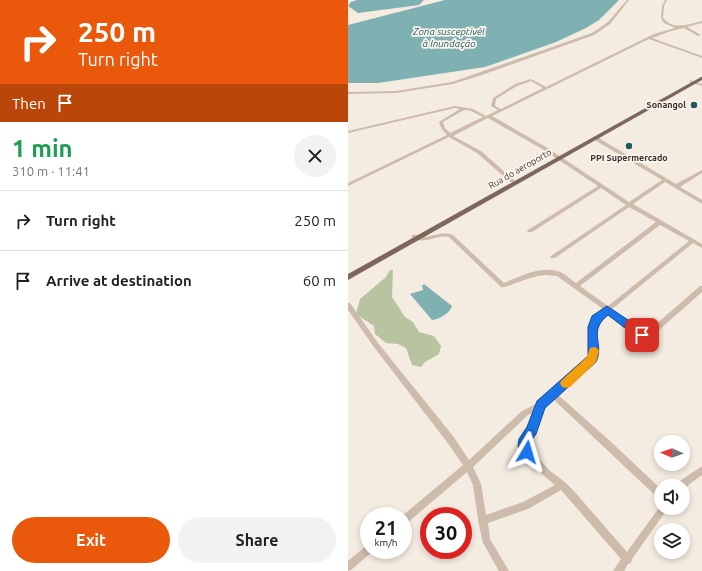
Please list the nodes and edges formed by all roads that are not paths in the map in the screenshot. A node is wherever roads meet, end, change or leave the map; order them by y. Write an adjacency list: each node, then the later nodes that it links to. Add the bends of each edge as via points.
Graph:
1 (628, 0): 13 (street, via 609,23 593,34 478,75 428,88)
2 (666, 0): 5 (street, via 662,18)
3 (702, 22): 4 (street)
4 (683, 26): 5 (street); 6 (street)
5 (678, 28): 7 (street)
6 (699, 35)
7 (649, 38): 8 (street); 12 (street)
8 (702, 57)
9 (702, 76): 10 (main road, Rua do aeroporto)
10 (692, 82): 11 (street); 19 (main road, Rua do aeroporto); 20 (main road, Rua do aeroporto)
11 (702, 86)
12 (546, 88): 15 (street); 15 (street, via 531,80 516,85 494,99 493,106)
13 (348, 93)
14 (466, 109): 16 (street); 17 (street, via 450,108); 18 (street, via 452,114 442,122)
15 (500, 110): 16 (street)
16 (487, 117): 18 (street); 20 (street)
17 (348, 132)
18 (450, 135): 23 (street, via 478,152); 25 (street)
19 (595, 138): 20 (main road, Rua do aeroporto); 24 (street)
20 (558, 157): 23 (main road, Rua do aeroporto); 27 (street); 33 (main road, Rua do aeroporto)
21 (702, 171): 28 (street)
22 (348, 178): 25 (street)
23 (512, 180): 33 (main road, Rua do aeroporto)
24 (665, 180): 28 (street); 30 (street)
25 (354, 182): 26 (street)
26 (348, 185)
27 (600, 186): 30 (street); 32 (street)
28 (677, 186): 29 (street)
29 (702, 202)
30 (630, 205): 31 (street); 36 (street)
31 (660, 222): 34 (street); 39 (street)
32 (530, 231)
33 (416, 237): 37 (main road, Rua do aeroporto); 38 (main road, Rua do aeroporto); 39 (street, via 428,239 448,234 503,285 530,275 551,272 563,276)
34 (692, 241): 35 (street); 42 (street)
35 (702, 246)
36 (554, 257)
37 (348, 272)
38 (348, 277)
39 (576, 286): 42 (street)
40 (701, 290): 42 (street, via 649,335 642,335)
41 (348, 305): 45 (street)
42 (607, 309): 43 (street, via 596,319 592,327 592,359)
43 (553, 395): 44 (street); 49 (street)
44 (541, 405): 45 (street, via 525,414); 48 (street, via 524,446 546,473)
45 (468, 466): 50 (street); 52 (street, via 477,481)
46 (702, 470): 47 (street)
47 (690, 479)
48 (562, 485): 52 (street, via 525,506); 54 (street)
49 (654, 488)
50 (412, 513)
51 (659, 515): 54 (street)
52 (482, 521): 56 (street, via 487,544)
53 (360, 557): 55 (street)
54 (628, 560): 57 (street)
55 (348, 567)
56 (504, 571)
57 (618, 571)

